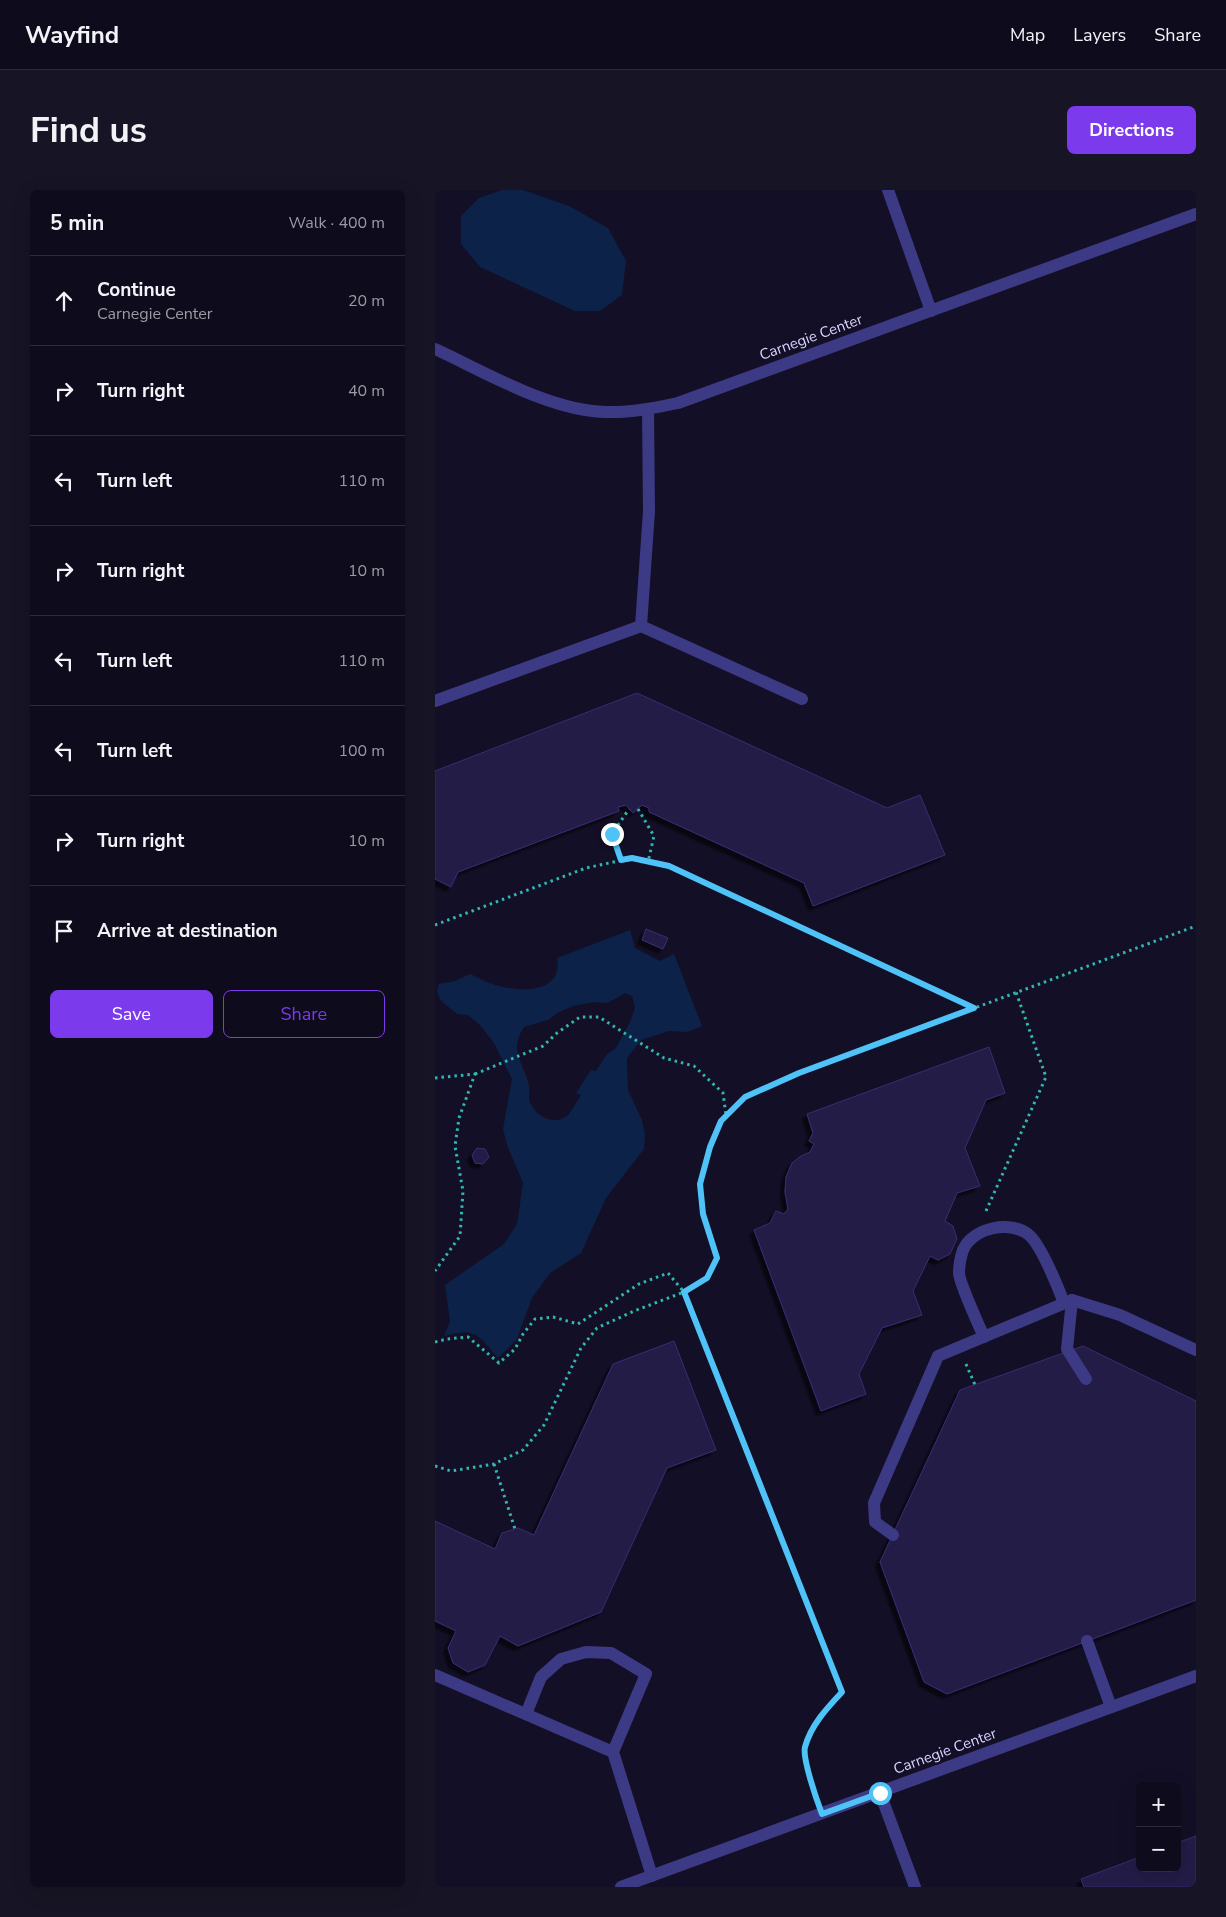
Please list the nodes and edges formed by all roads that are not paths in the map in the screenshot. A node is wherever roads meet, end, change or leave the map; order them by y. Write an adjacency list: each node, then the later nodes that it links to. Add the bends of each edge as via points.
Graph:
1 (888, 190): 3 (street)
2 (1196, 214): 3 (street, Carnegie Center)
3 (931, 311): 5 (street, Carnegie Center, via 678,403)
4 (435, 349): 5 (street, Carnegie Center, via 535,396 571,407 606,412)
5 (648, 409): 6 (street, via 649,511)
6 (641, 626): 7 (street); 8 (street)
7 (802, 699)
8 (435, 701)
9 (1068, 1301): 10 (street); 10 (street, via 1030,1235 1013,1227 994,1228 974,1236 963,1250 959,1274); 11 (street, via 1120,1315); 12 (street, via 1067,1349)
10 (984, 1337): 13 (street, via 938,1356 874,1503 875,1522)
11 (1196, 1350)
12 (1086, 1379)
13 (893, 1535)
14 (1087, 1641): 17 (street)
15 (435, 1675): 18 (street)
16 (1196, 1676): 17 (street, Carnegie Center)
17 (1111, 1707): 20 (street, Carnegie Center)
18 (526, 1714): 19 (street); 19 (street, via 541,1677 561,1659 586,1652 611,1654 646,1674)
19 (613, 1752): 21 (street)
20 (880, 1793): 21 (street, Carnegie Center); 23 (street)
21 (652, 1876): 22 (street, Carnegie Center)
22 (621, 1887)
23 (915, 1887)

